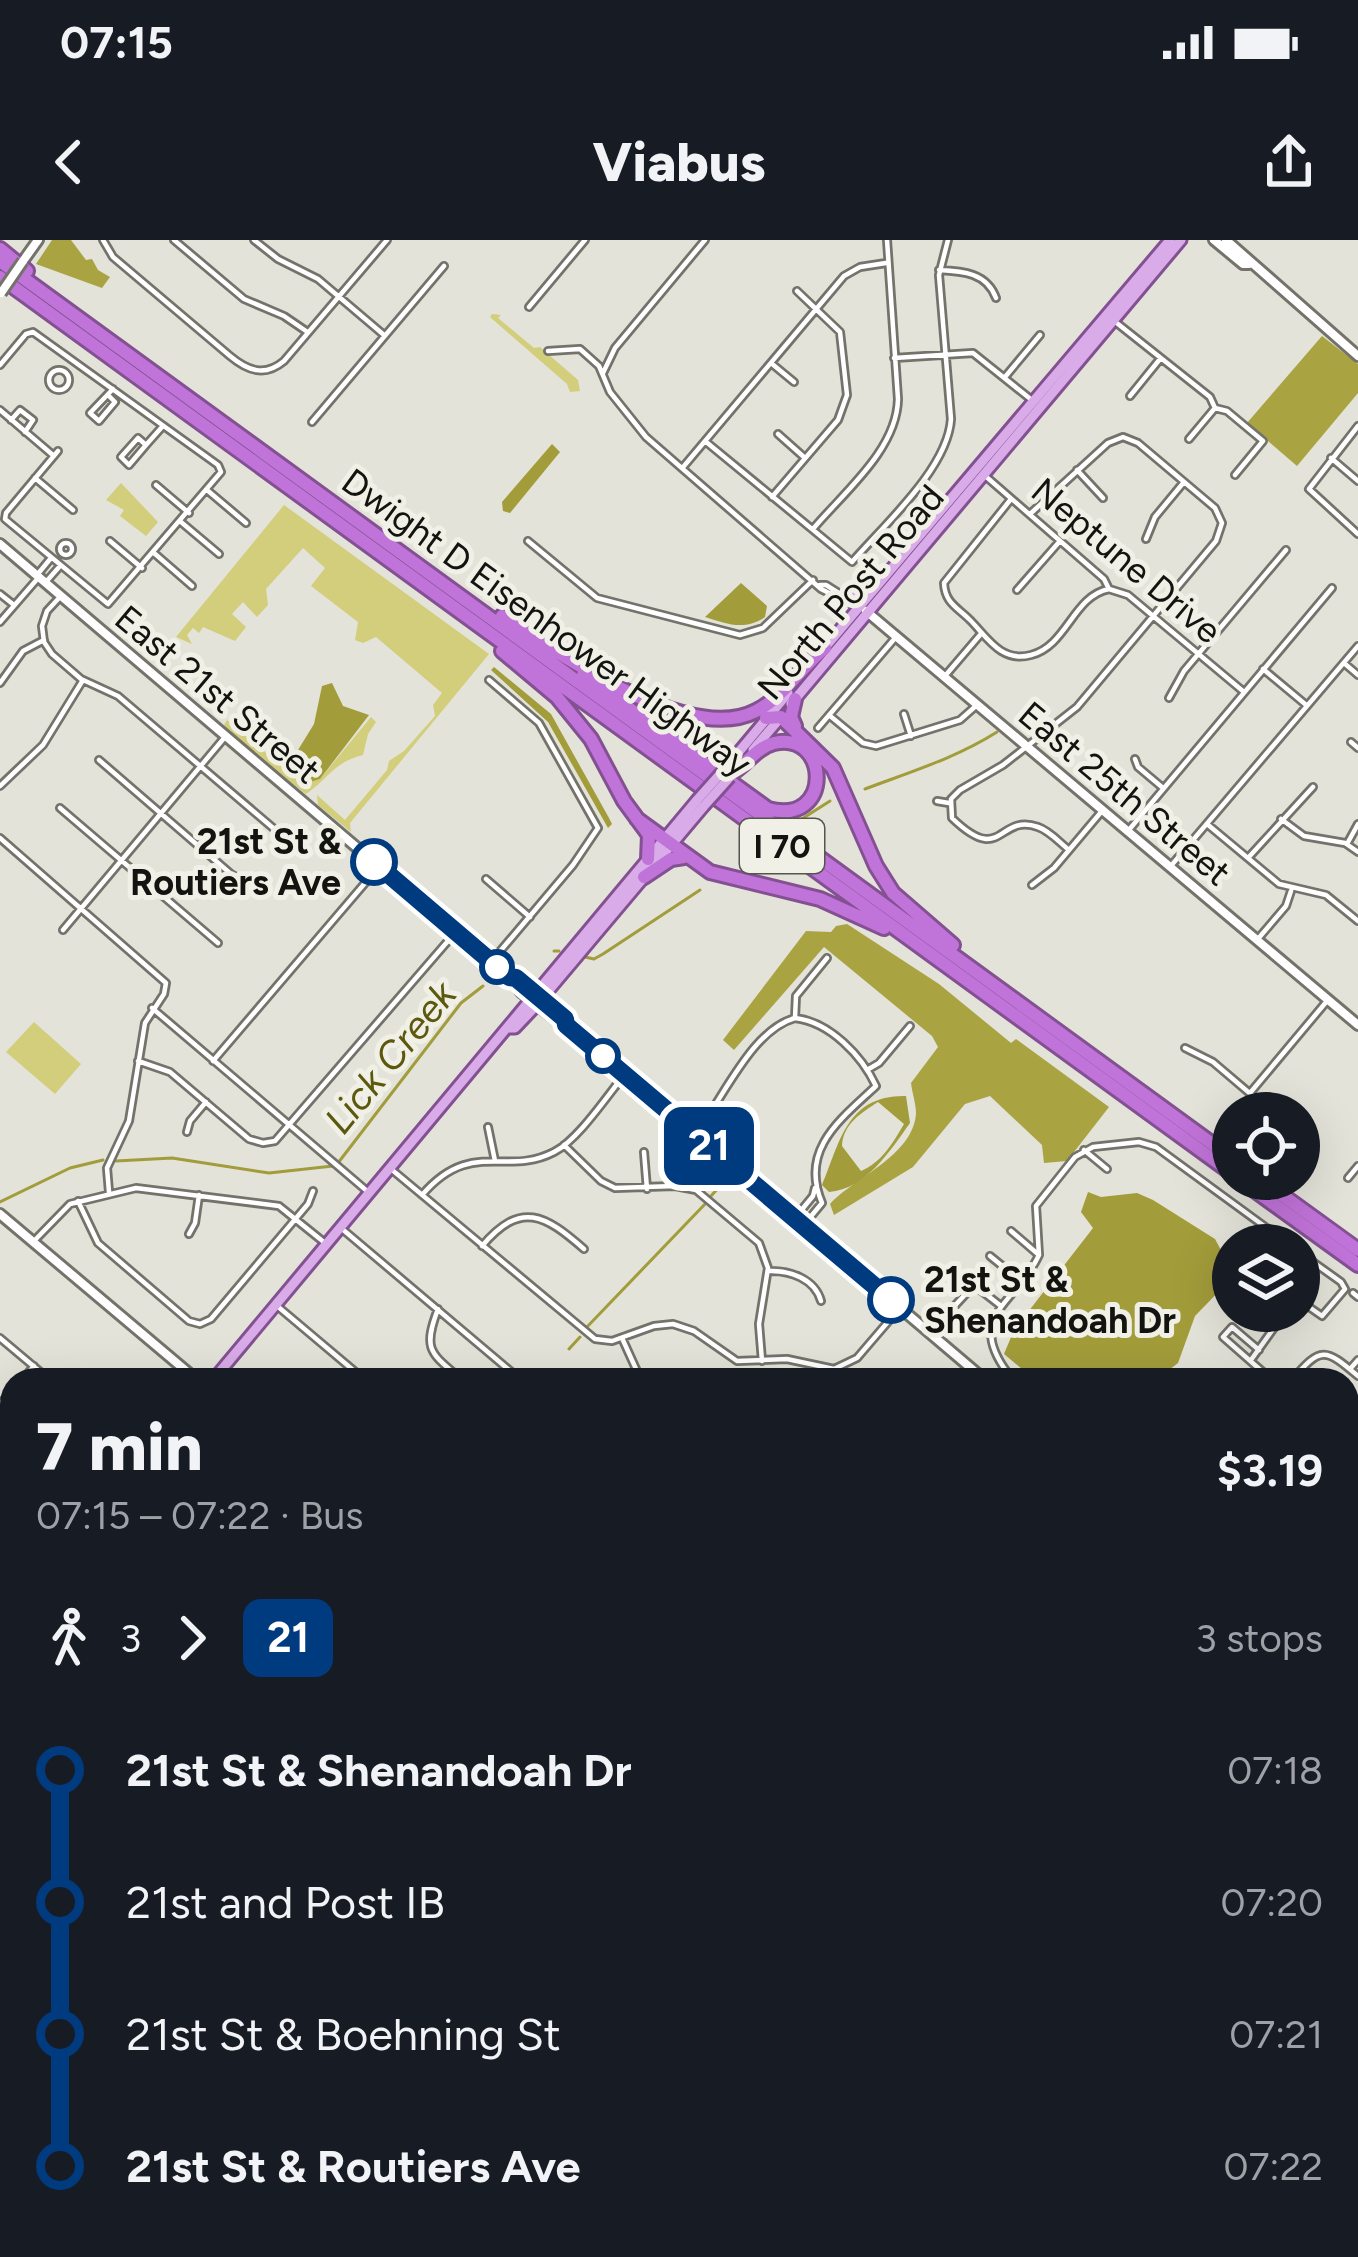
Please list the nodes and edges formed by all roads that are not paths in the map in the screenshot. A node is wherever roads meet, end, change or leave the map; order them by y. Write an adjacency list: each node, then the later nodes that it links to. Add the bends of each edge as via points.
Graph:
1 (38, 240): 24 (main road, bridge)
2 (103, 240): 30 (street, via 114,258 251,370 278,366)
3 (174, 240): 30 (street, via 244,299)
4 (254, 240): 25 (street)
5 (372, 240): 15 (street)
6 (387, 240): 15 (street)
7 (585, 240): 27 (street)
8 (705, 240): 42 (street)
9 (887, 240): 18 (street)
10 (948, 240): 21 (street)
11 (1170, 240): 29 (main road, North Post Road)
12 (1181, 240): 29 (main road, North Post Road)
13 (1214, 240): 19 (main road)
14 (1226, 240): 19 (main road)
15 (381, 248): 25 (street)
16 (0, 249): 33 (highway)
17 (0, 261): 33 (highway, Dwight D Eisenhower Highway / I 70)
18 (886, 262): 28 (street, via 848,273); 37 (street)
19 (1249, 264): 36 (main road)
20 (444, 266): 31 (street)
21 (939, 270): 26 (street, via 973,273); 35 (street)
22 (0, 279): 80 (highway, Dwight D Eisenhower Highway / I 70)
23 (797, 292): 28 (street)
24 (1, 294)
25 (339, 297): 30 (street); 31 (street)
26 (996, 298)
27 (529, 307)
28 (817, 308): 40 (street); 59 (street, via 842,339 847,394 839,418)
29 (1111, 318): 38 (street); 47 (main road, North Post Road)
30 (308, 333)
31 (385, 335): 51 (street)
32 (1040, 335): 44 (street)
33 (121, 349): 64 (highway, Dwight D Eisenhower Highway / I 70)
34 (548, 351): 42 (street, via 579,349)
35 (946, 353): 37 (street); 44 (street, via 973,353); 79 (street, via 951,421 944,450 852,562)
36 (1358, 356)
37 (894, 358): 79 (street, via 891,433)
38 (1160, 359): 46 (street); 48 (street)
39 (75, 361): 41 (street, via 30,332); 43 (street); 52 (street)
40 (771, 362): 45 (street); 57 (street)
41 (0, 365)
42 (601, 370): 61 (street, East 25th Street, via 644,434)
43 (67, 372)
44 (1005, 377): 47 (street)
45 (794, 382)
46 (1130, 396)
47 (1037, 404): 63 (main road, North Post Road)
48 (1215, 408): 56 (street); 65 (street, via 1263,441)
49 (0, 410): 50 (street)
50 (11, 420): 54 (street); 54 (street, via 20,410 33,420)
51 (312, 422)
52 (163, 425): 58 (street); 70 (street, via 220,470)
53 (1358, 426): 60 (street)
54 (25, 432): 66 (street, via 56,454)
55 (778, 434): 59 (street)
56 (1189, 439)
57 (705, 441): 61 (street); 71 (street)
58 (146, 445): 58 (street, via 129,465 121,457 137,438)
59 (805, 458): 71 (street)
60 (1331, 458): 67 (street); 81 (street, via 1309,489)
61 (683, 467): 93 (street, East 25th Street)
62 (1077, 470): 68 (street, via 1110,441 1129,438); 72 (street); 76 (street)
63 (981, 471): 73 (street, Neptune Drive); 95 (main road, North Post Road); 103 (main road, North Post Road)
64 (291, 473): 104 (highway); 187 (highway, Dwight D Eisenhower Highway / I 70)
65 (1235, 476)
66 (35, 478): 74 (street); 90 (street, East 21st Street, via 5,517)
67 (1358, 481)
68 (1184, 482): 82 (street); 105 (street, via 1220,514 1222,527)
69 (156, 485): 75 (street)
70 (207, 490): 75 (street); 78 (street)
71 (772, 497): 79 (street)
72 (1103, 498)
73 (1012, 499): 76 (street, Neptune Drive); 107 (street, via 944,583 947,600)
74 (73, 510)
75 (189, 513): 77 (street)
76 (1030, 514): 85 (street, Neptune Drive)
77 (181, 522): 88 (street); 89 (street)
78 (246, 523)
79 (813, 529)
80 (351, 534): 147 (highway, via 556,696); 185 (highway, Dwight D Eisenhower Highway / I 70)
81 (1358, 534)
82 (1146, 539)
83 (110, 541): 91 (street)
84 (528, 541): 93 (street, via 597,598 733,634 762,629)
85 (1060, 541): 97 (street, Neptune Drive); 98 (street)
86 (0, 544): 92 (main road, East 21st Street)
87 (1286, 550): 112 (street)
88 (154, 553): 91 (street); 94 (street)
89 (219, 554)
90 (57, 561): 91 (street, East 21st Street, via 108,604); 92 (street); 92 (street)
91 (142, 568)
92 (40, 578): 101 (main road, East 21st Street); 102 (street)
93 (817, 582): 100 (street, East 25th Street); 103 (street, East 25th Street)
94 (193, 586)
95 (876, 587): 100 (main road); 103 (main road, North Post Road)
96 (1332, 588): 114 (street)
97 (1109, 589): 105 (street, Neptune Drive); 107 (street, via 1027,656 993,647)
98 (1017, 590)
99 (0, 594): 102 (street)
100 (844, 595): 103 (street, East 25th Street)
101 (61, 596): 109 (street, via 45,616); 129 (main road, East 21st Street)
102 (14, 606): 106 (street)
103 (861, 609): 108 (main road, East 25th Street); 111 (main road, North Post Road); 122 (main road, North Post Road)
104 (502, 616): 111 (highway, via 603,678 714,720 763,708); 138 (highway, via 768,808 800,807 817,781 810,754 786,742 766,746)
105 (1154, 616): 112 (street, Neptune Drive); 133 (street, via 1083,700)
106 (0, 622)
107 (980, 634): 116 (street)
108 (897, 635): 116 (main road, East 25th Street); 126 (street)
109 (44, 640): 117 (street); 119 (street, via 25,650)
110 (1358, 646): 113 (street)
111 (825, 648): 127 (main road, North Post Road)
112 (1198, 655): 120 (street, Neptune Drive); 121 (street)
113 (1344, 662): 115 (street); 124 (street)
114 (1263, 669): 120 (street); 124 (street)
115 (1358, 675)
116 (945, 676): 123 (main road, East 25th Street)
117 (82, 680): 137 (street, via 118,696); 139 (street, via 43,745)
118 (489, 680): 170 (street, via 539,723 598,830)
119 (0, 683)
120 (1244, 692): 141 (street)
121 (1168, 698)
122 (795, 699): 127 (main road, North Post Road); 130 (highway, via 791,717)
123 (978, 704): 131 (street, via 962,719); 133 (main road, East 25th Street)
124 (1307, 705): 149 (street)
125 (904, 714): 131 (street)
126 (829, 715): 128 (street); 131 (street, via 869,746)
127 (773, 718): 130 (highway); 138 (main road, North Post Road)
128 (818, 728)
129 (226, 736): 137 (street); 162 (main road, East 21st Street)
130 (803, 736): 187 (highway, via 835,771 878,869 903,904)
131 (911, 736)
132 (1351, 742): 134 (street)
133 (1028, 746): 142 (street); 145 (main road, East 25th Street)
134 (1358, 748)
135 (1135, 759): 141 (street)
136 (99, 760): 146 (street)
137 (200, 766): 146 (street); 152 (street)
138 (729, 773): 154 (main road, North Post Road, bridge)
139 (0, 786)
140 (1313, 787): 148 (street)
141 (1163, 788): 151 (street)
142 (950, 800): 143 (street); 156 (street, via 953,820 977,840 1030,825)
143 (937, 801)
144 (59, 808): 161 (street)
145 (1103, 810): 151 (main road, East 25th Street); 156 (street)
146 (161, 813): 161 (street); 167 (street)
147 (637, 819): 154 (highway); 160 (highway, via 650,839)
148 (1281, 819): 155 (street, via 1304,836); 159 (street)
149 (1207, 824): 159 (street); 163 (street)
150 (1358, 824): 155 (street)
151 (1128, 831): 163 (main road, East 25th Street)
152 (279, 833)
153 (0, 838): 169 (street)
154 (668, 843): 158 (highway); 160 (main road, North Post Road); 164 (main road, North Post Road)
155 (1348, 844): 157 (street)
156 (1069, 850): 166 (street)
157 (1358, 852)
158 (684, 857): 164 (highway); 185 (highway, via 726,878 857,914)
159 (1248, 858): 168 (street)
160 (648, 859): 178 (main road, North Post Road)
161 (121, 860): 169 (street); 175 (street)
162 (379, 867): 173 (main road, East 21st Street); 189 (street)
163 (1170, 867): 174 (main road, East 25th Street)
164 (644, 877): 178 (main road, North Post Road)
165 (486, 880): 170 (street)
166 (1032, 885)
167 (256, 889)
168 (1291, 889): 171 (street, via 1326,895); 174 (street)
169 (82, 908): 172 (street); 181 (street, via 164,980)
170 (530, 916): 177 (street)
171 (1358, 921)
172 (63, 930)
173 (456, 932): 177 (main road, East 21st Street); 195 (street)
174 (1257, 940): 180 (main road, East 25th Street)
175 (218, 943)
176 (827, 958): 182 (street, via 796,996)
177 (491, 962): 179 (main road, East 21st Street)
178 (564, 965): 179 (main road, North Post Road)
179 (535, 999): 191 (main road, East 21st Street); 206 (main road, North Post Road)
180 (1328, 1000): 183 (main road, East 25th Street); 193 (street)
181 (152, 1008): 188 (street); 189 (street)
182 (796, 1018): 190 (street, via 821,1026); 198 (street, via 750,1054)
183 (1358, 1024)
184 (910, 1026): 190 (street)
185 (1044, 1037): 203 (highway, Dwight D Eisenhower Highway / I 70)
186 (1185, 1048): 192 (street)
187 (1086, 1050): 199 (highway, Dwight D Eisenhower Highway / I 70)
188 (139, 1061): 194 (street, via 165,1069); 211 (street, via 129,1121 106,1168)
189 (213, 1061): 195 (street)
190 (868, 1070): 220 (street, via 876,1087 830,1133)
191 (625, 1074): 198 (main road, East 21st Street); 200 (street)
192 (1249, 1092)
193 (1251, 1092)
194 (206, 1102): 195 (street, via 256,1142 278,1140); 197 (street)
195 (291, 1126): 212 (street)
196 (488, 1126): 204 (street)
197 (187, 1132)
198 (695, 1134): 220 (main road, East 21st Street)
199 (1212, 1143)
200 (564, 1145): 204 (street, via 544,1156); 209 (street, via 606,1184)
201 (1084, 1150): 207 (street); 221 (street, via 1156,1147); 230 (street, via 1036,1206)
202 (644, 1152): 209 (street)
203 (1212, 1160)
204 (495, 1161): 214 (street, via 452,1169)
205 (1358, 1166): 208 (street)
206 (391, 1169): 212 (main road, North Post Road); 214 (street)
207 (1107, 1169)
208 (1348, 1178)
209 (647, 1189): 234 (street, via 683,1186 704,1195 759,1243)
210 (313, 1191): 218 (street)
211 (109, 1192): 213 (street); 217 (street)
212 (370, 1194): 222 (main road, North Post Road)
213 (199, 1195): 218 (street, via 279,1206); 224 (street)
214 (422, 1196): 227 (street)
215 (1268, 1200): 232 (highway, Dwight D Eisenhower Highway / I 70)
216 (1289, 1200): 229 (highway)
217 (78, 1201): 218 (street, via 100,1246 201,1324); 225 (street)
218 (296, 1218): 226 (street)
219 (3, 1221): 225 (main road)
220 (799, 1222): 239 (main road, East 21st Street)
221 (1260, 1224)
222 (341, 1228): 226 (main road, North Post Road); 240 (street)
223 (1011, 1231): 230 (street)
224 (189, 1234)
225 (33, 1242): 251 (main road)
226 (327, 1245): 237 (main road, North Post Road)
227 (482, 1246): 228 (street, via 507,1222 532,1217); 245 (street, via 589,1337)
228 (584, 1249)
229 (1358, 1250)
230 (1039, 1255): 235 (street)
231 (990, 1256): 235 (street)
232 (1358, 1265)
233 (1320, 1268): 242 (street, via 1345,1288)
234 (768, 1271): 236 (street, via 795,1274); 247 (street)
235 (1022, 1282): 238 (street)
236 (821, 1301)
237 (276, 1305): 252 (main road, North Post Road); 253 (street)
238 (1001, 1306): 241 (street, via 974,1285); 260 (street, via 989,1336)
239 (900, 1308): 258 (street, via 856,1359); 259 (main road, East 21st Street)
240 (438, 1309): 254 (street, via 430,1349); 255 (street)
241 (949, 1312)
242 (1320, 1315)
243 (1271, 1332): 246 (street)
244 (0, 1338): 249 (street)
245 (622, 1338): 247 (street, via 677,1324 730,1358); 256 (street)
246 (1259, 1350): 248 (street); 248 (street, via 1232,1327 1223,1336)
247 (762, 1361): 257 (street)
248 (1250, 1361): 261 (street)
249 (34, 1366): 250 (street)
250 (36, 1368)
251 (183, 1368)
252 (222, 1368)
253 (351, 1368)
254 (450, 1368)
255 (507, 1368)
256 (636, 1368)
257 (815, 1368)
258 (835, 1368)
259 (971, 1368)
260 (1004, 1368)
261 (1258, 1368)
262 (1306, 1368): 263 (street, via 1319,1354)
263 (1348, 1368)

